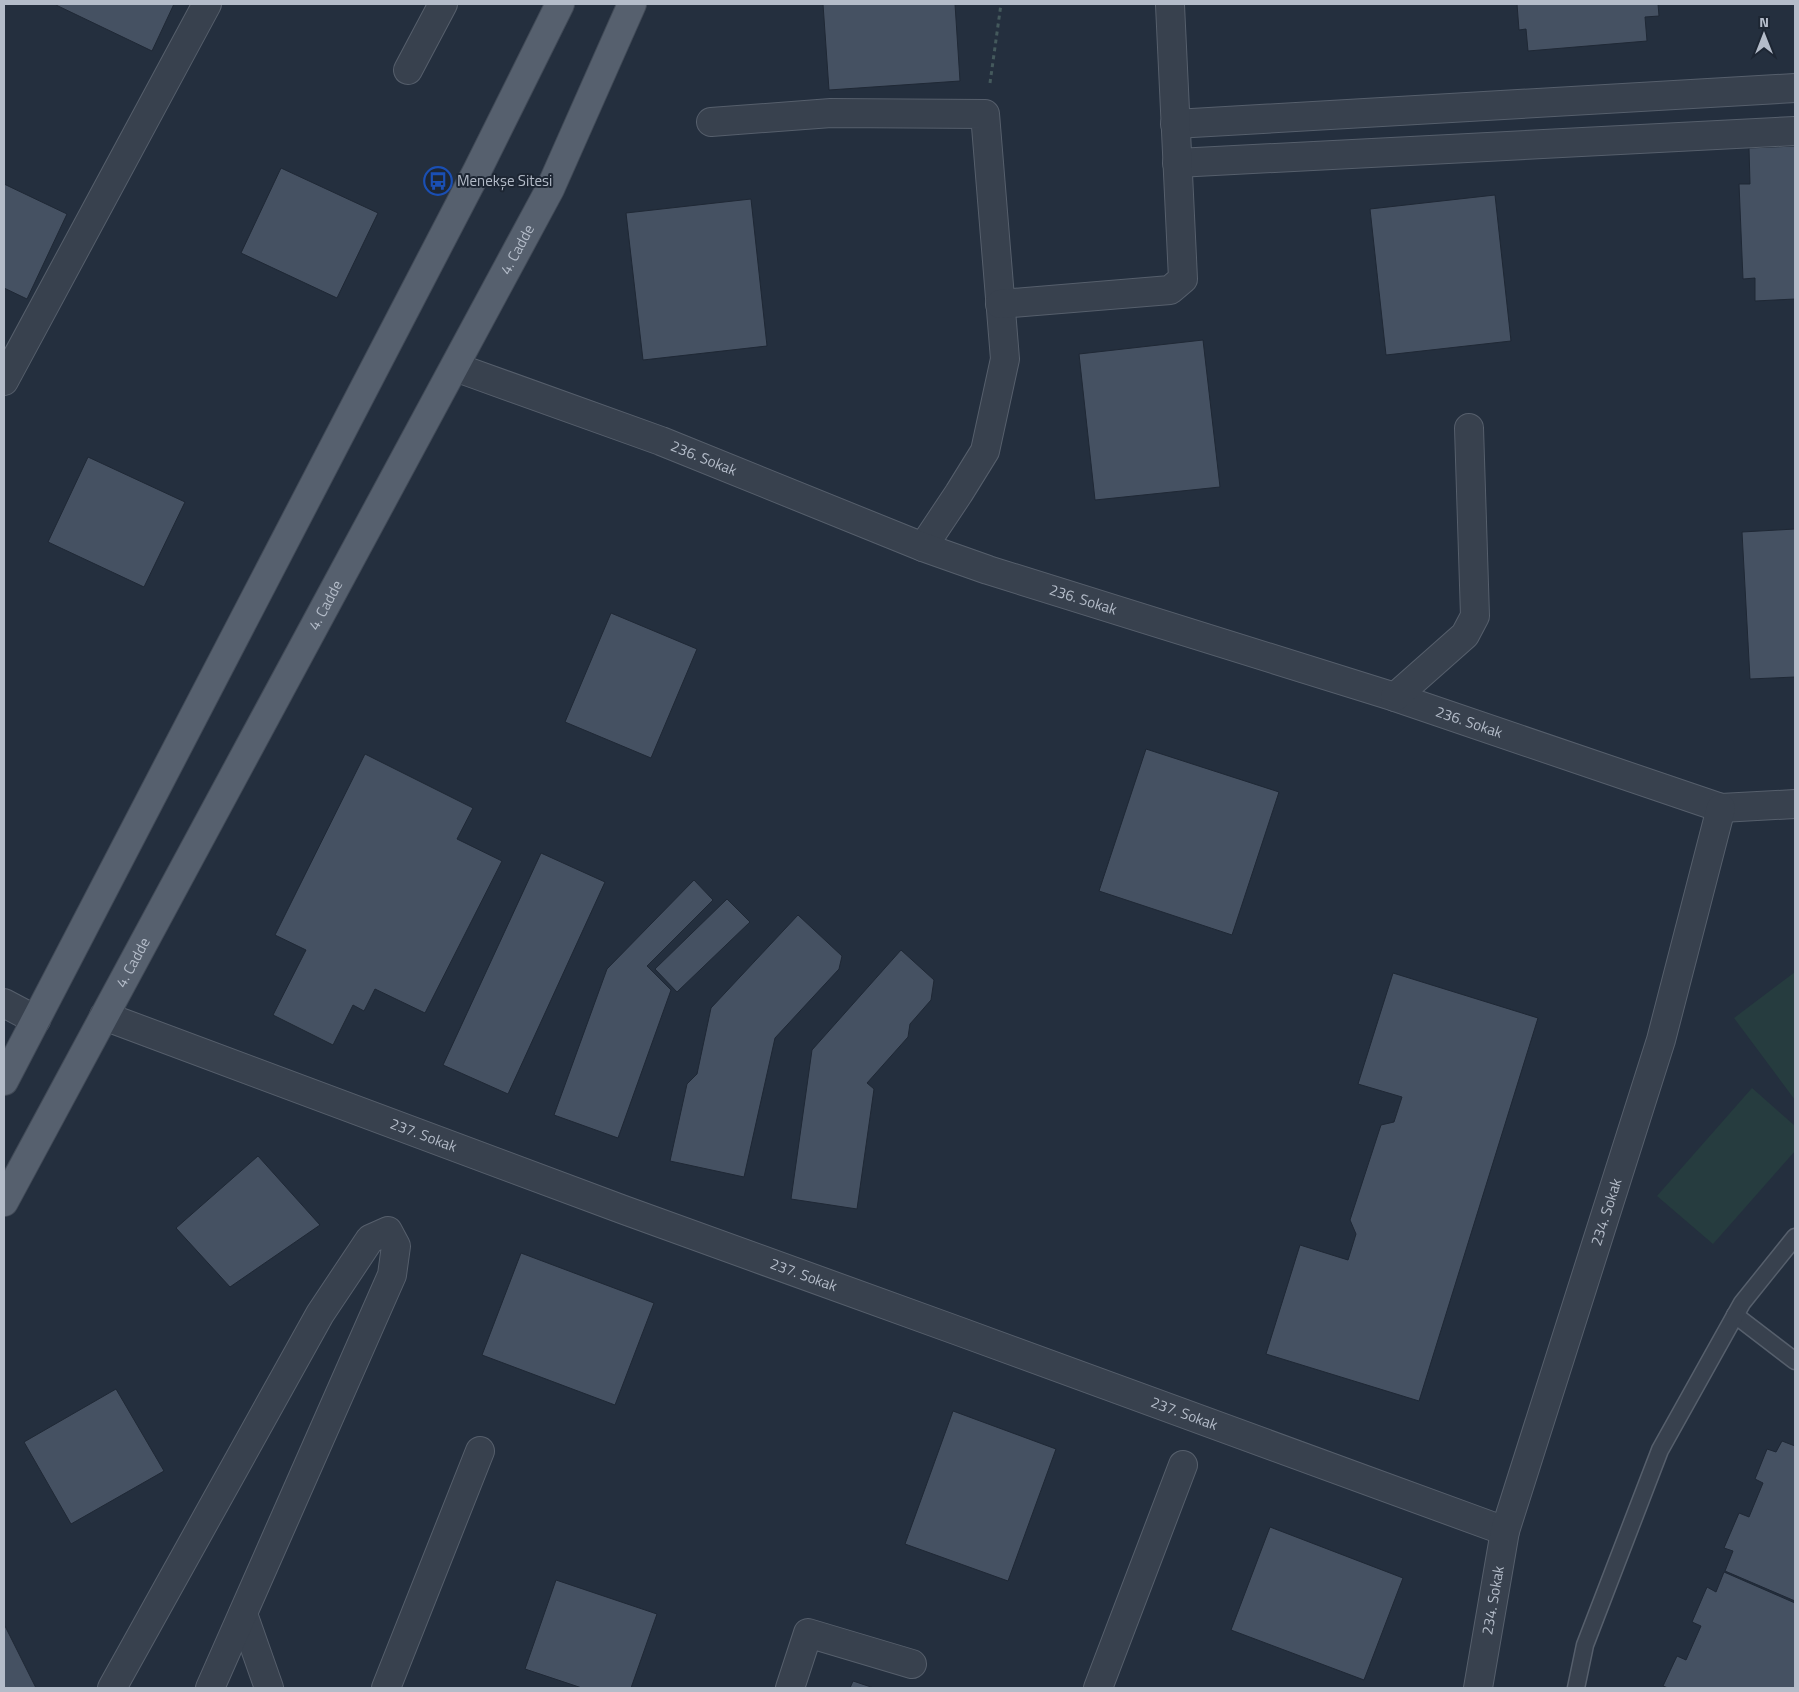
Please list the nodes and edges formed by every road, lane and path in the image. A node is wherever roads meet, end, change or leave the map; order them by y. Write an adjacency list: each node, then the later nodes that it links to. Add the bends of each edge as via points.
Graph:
1 (207, 4): 16 (street)
2 (443, 4): 7 (street)
3 (560, 4): 24 (main road, via 473,180)
4 (632, 4): 15 (main road, 4. Cadde, via 550,188)
5 (1001, 4): 9 (path)
6 (1170, 5): 11 (street)
7 (408, 70)
8 (1795, 88): 11 (street)
9 (985, 114): 10 (street, via 831,112); 14 (street)
10 (711, 122)
11 (1175, 124): 13 (street)
12 (1795, 131): 13 (street)
13 (1177, 163): 14 (street, via 1183,279 1170,290)
14 (1000, 304): 18 (street, via 1005,359 985,451)
15 (455, 366): 18 (street, 236. Sokak, via 661,441); 23 (main road, 4. Cadde)
16 (4, 380)
17 (1468, 428): 19 (street, via 1475,616 1465,635)
18 (923, 547): 19 (street, 236. Sokak)
19 (1395, 697): 21 (street, 236. Sokak)
20 (1795, 804): 21 (street)
21 (1721, 808): 32 (street, 234. Sokak, via 1661,1040)
22 (4, 1003): 24 (street)
23 (104, 1016): 26 (main road, 4. Cadde); 32 (street, 237. Sokak, via 615,1207)
24 (36, 1020): 25 (main road)
25 (4, 1081)
26 (4, 1202)
27 (1795, 1237): 28 (lane)
28 (1735, 1315): 29 (lane); 42 (lane, via 1660,1450 1585,1644)
29 (1795, 1361)
30 (480, 1451): 38 (street)
31 (1182, 1465): 40 (street)
32 (1505, 1531): 41 (street, 234. Sokak)
33 (242, 1614): 35 (street, via 392,1275 396,1246 388,1231 370,1239 320,1314); 36 (street); 37 (street)
34 (912, 1664): 39 (street, via 808,1633)
35 (112, 1688)
36 (210, 1688)
37 (269, 1688)
38 (386, 1688)
39 (790, 1688)
40 (1098, 1688)
41 (1478, 1688)
42 (1576, 1688)

